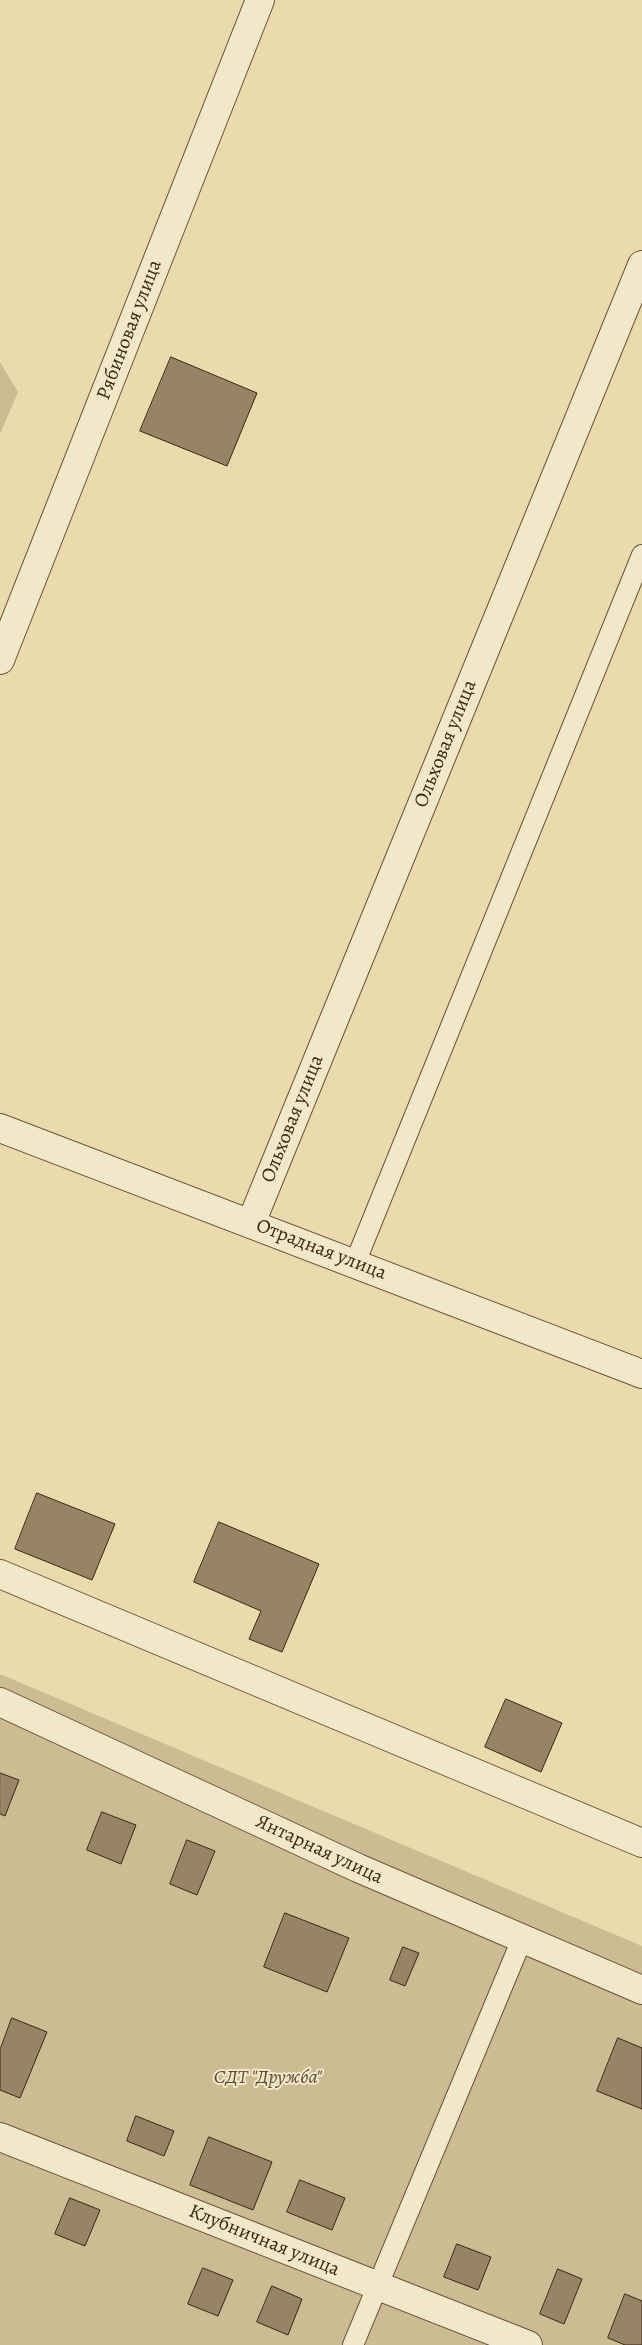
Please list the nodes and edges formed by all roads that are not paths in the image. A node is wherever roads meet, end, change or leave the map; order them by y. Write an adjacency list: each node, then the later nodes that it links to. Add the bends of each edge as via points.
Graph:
1 (260, 0): 4 (street, Рябиновая улица)
2 (642, 265): 6 (street, Ольховая улица)
3 (642, 556): 7 (lane)
4 (0, 660)
5 (0, 1128): 6 (street, Отрадная улица)
6 (250, 1223): 7 (street, Отрадная улица)
7 (356, 1263): 8 (street, Отрадная улица)
8 (642, 1374)
9 (0, 1574): 11 (street)
10 (0, 1702): 12 (street, Янтарная улица, via 358,1868)
11 (642, 1842)
12 (522, 1938): 13 (street, Янтарная улица); 15 (lane)
13 (642, 1990)
14 (0, 2137): 15 (street, Клубничная улица)
15 (378, 2286): 16 (lane); 17 (street, Клубничная улица)
16 (353, 2345)
17 (528, 2345)

